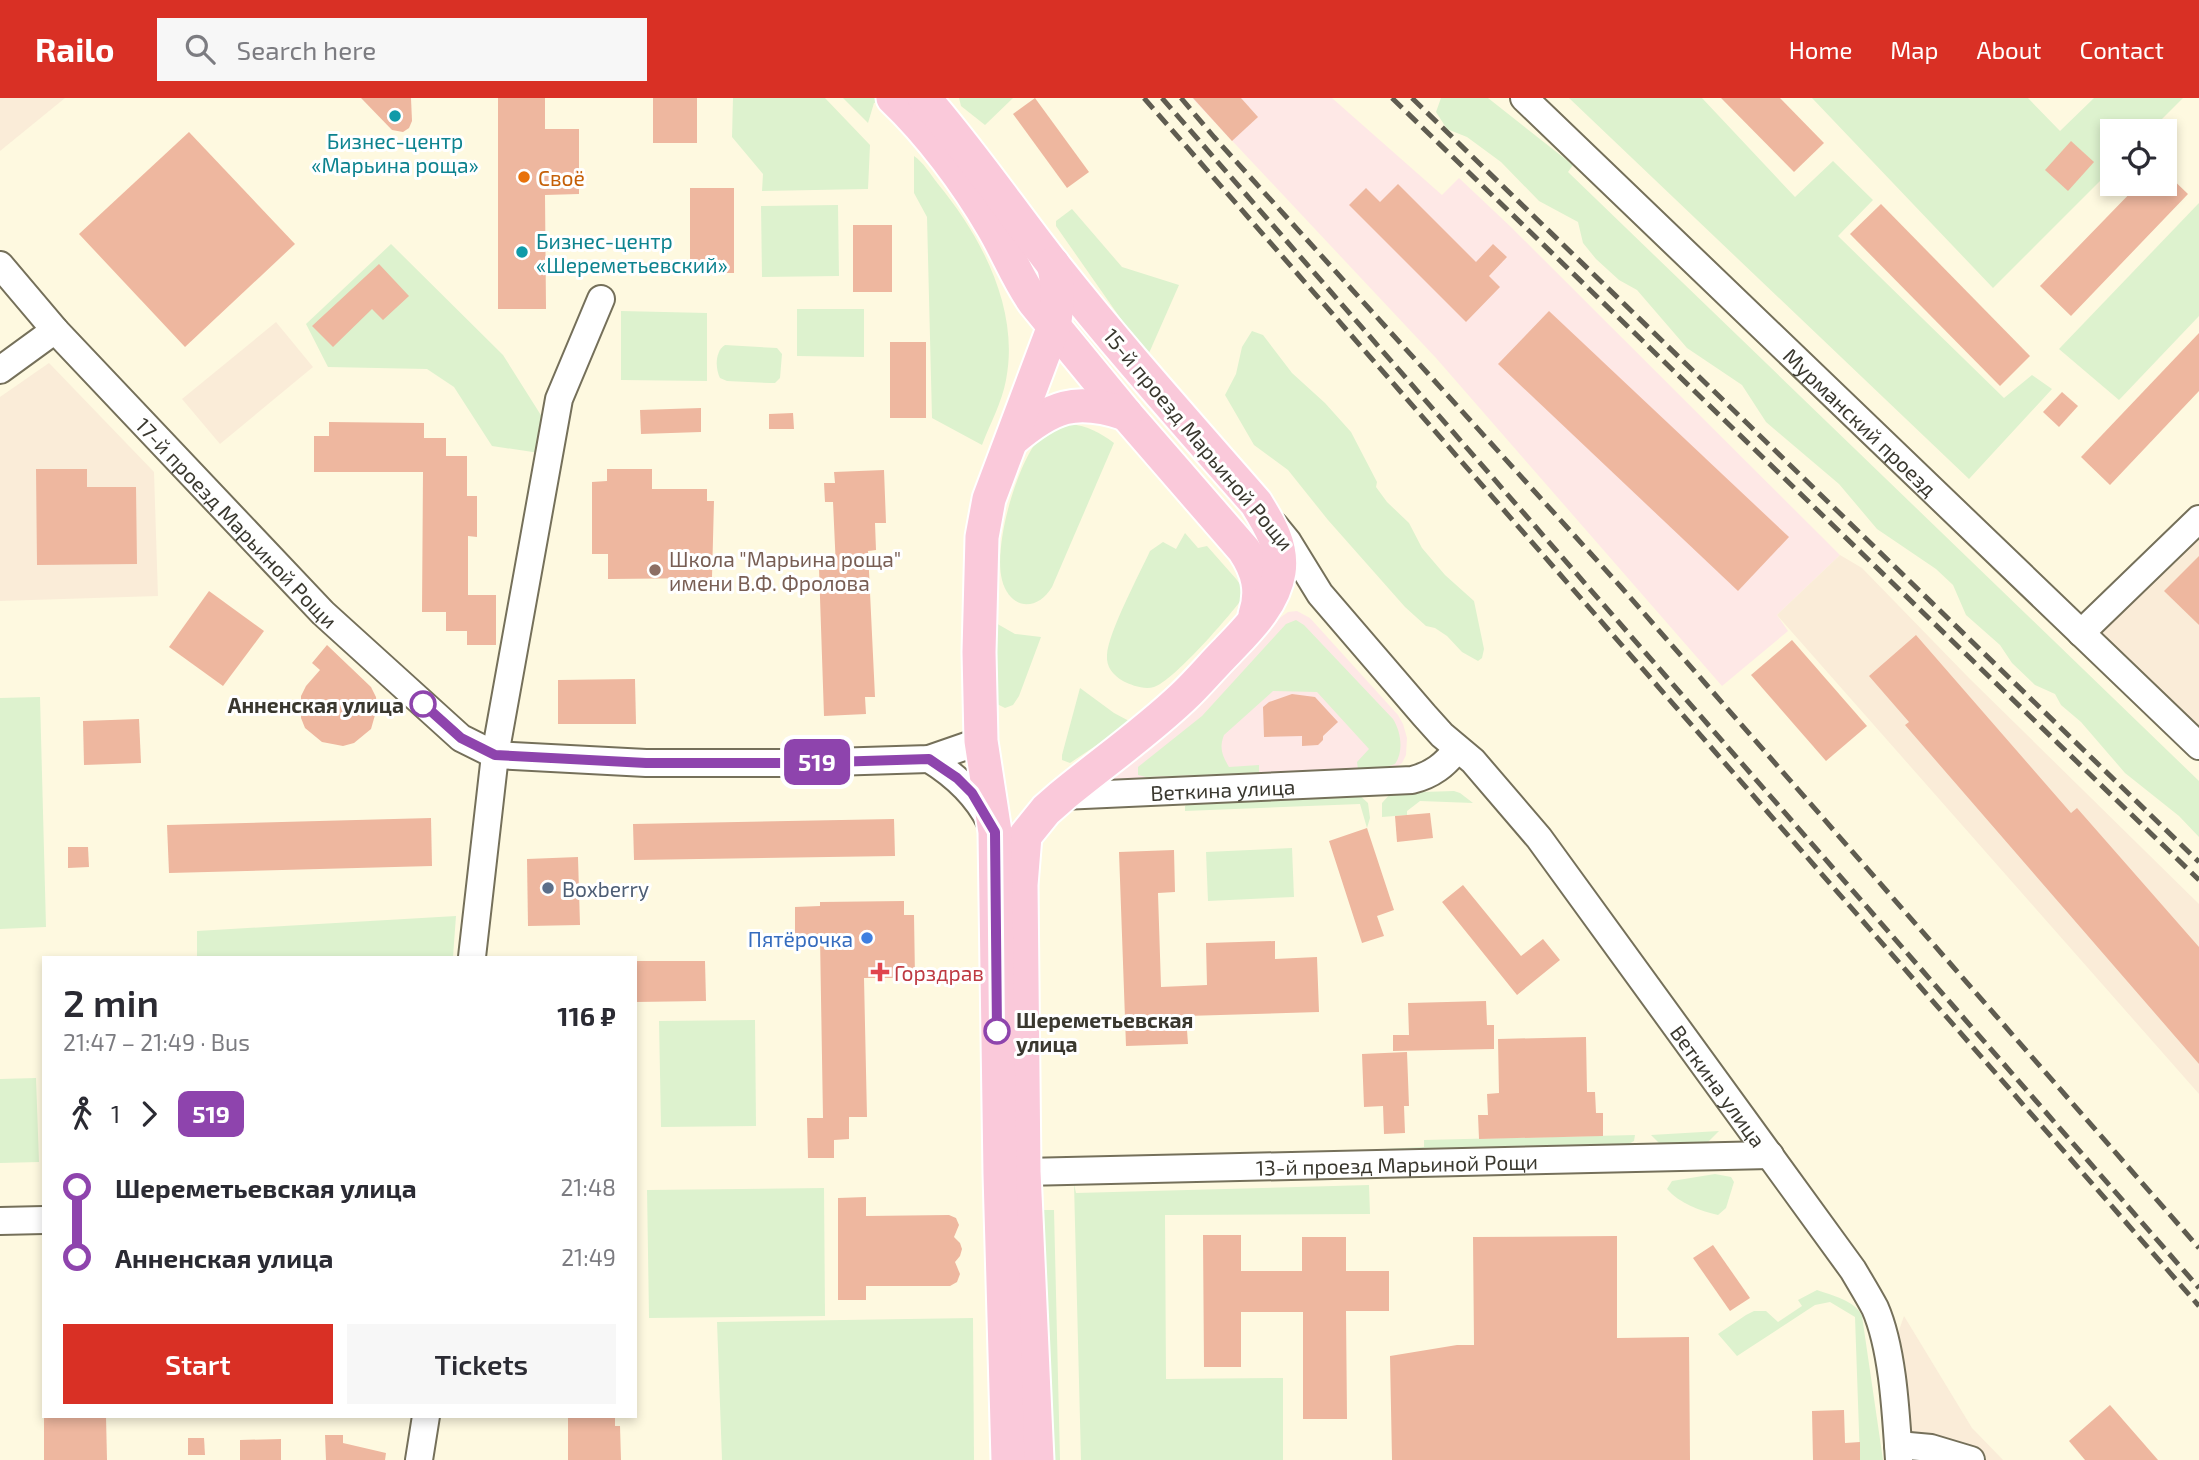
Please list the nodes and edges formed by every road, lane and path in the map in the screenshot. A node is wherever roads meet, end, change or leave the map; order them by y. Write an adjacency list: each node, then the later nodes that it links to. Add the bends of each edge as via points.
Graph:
1 (893, 98): 6 (main road, 15-й проезд Марьиной Рощи, via 979,204)
2 (924, 98): 4 (main road, 15-й проезд Марьиной Рощи)
3 (1524, 98): 21 (street, Мурманский проезд)
4 (1053, 264): 9 (main road); 10 (main road, 15-й проезд Марьиной Рощи)
5 (0, 265): 8 (street, 17-й проезд Марьиной Рощи)
6 (1021, 284): 9 (main road, 15-й проезд Марьиной Рощи); 12 (main road, via 1031,335)
7 (601, 299): 25 (street, via 559,400)
8 (55, 330): 11 (street); 25 (street, 17-й проезд Марьиной Рощи, via 323,613 461,738)
9 (1064, 338): 10 (main road); 12 (main road, via 1060,355); 13 (main road, 15-й проезд Марьиной Рощи)
10 (1132, 362): 15 (main road, 15-й проезд Марьиной Рощи)
11 (0, 370)
12 (1030, 386): 14 (main road)
13 (1126, 414): 14 (main road, via 1104,406 1069,406 1050,412); 17 (main road, 15-й проезд Марьиной Рощи)
14 (1012, 440): 22 (main road, via 984,518 979,611)
15 (1256, 503): 18 (main road, via 1279,548); 19 (street, 15-й проезд Марьиной Рощи, via 1288,542)
16 (2199, 519): 21 (street)
17 (1226, 527): 18 (street, 15-й проезд Марьиной Рощи); 20 (main road, via 1259,579 1259,602)
18 (1279, 569): 19 (street, 15-й проезд Марьиной Рощи); 20 (main road, via 1276,585)
19 (1320, 594): 24 (street, Веткина улица)
20 (1252, 624): 27 (main road, via 1178,701)
21 (2081, 633): 23 (street, Мурманский проезд)
22 (981, 741): 26 (street); 28 (main road)
23 (2199, 746)
24 (1457, 749): 27 (street, Веткина улица, via 1439,769 1412,780); 30 (street, Веткина улица, via 1473,761 1539,838)
25 (495, 755): 26 (street, via 646,763); 29 (street)
26 (929, 759): 28 (street, via 957,778)
27 (1062, 796): 28 (main road, via 1041,816)
28 (1010, 834): 31 (main road, via 1021,885); 37 (main road, via 999,1148)
29 (472, 956)
30 (1770, 1155): 31 (street, 13-й проезд Марьиной Рощи); 35 (street, Веткина улица, via 1853,1270 1875,1310 1892,1387)
31 (1024, 1172): 38 (main road)
32 (42, 1220): 33 (street)
33 (0, 1221)
34 (426, 1418): 36 (street)
35 (1899, 1452): 39 (street, via 1931,1448)
36 (419, 1460)
37 (1007, 1460)
38 (1037, 1460)
39 (1971, 1460)

